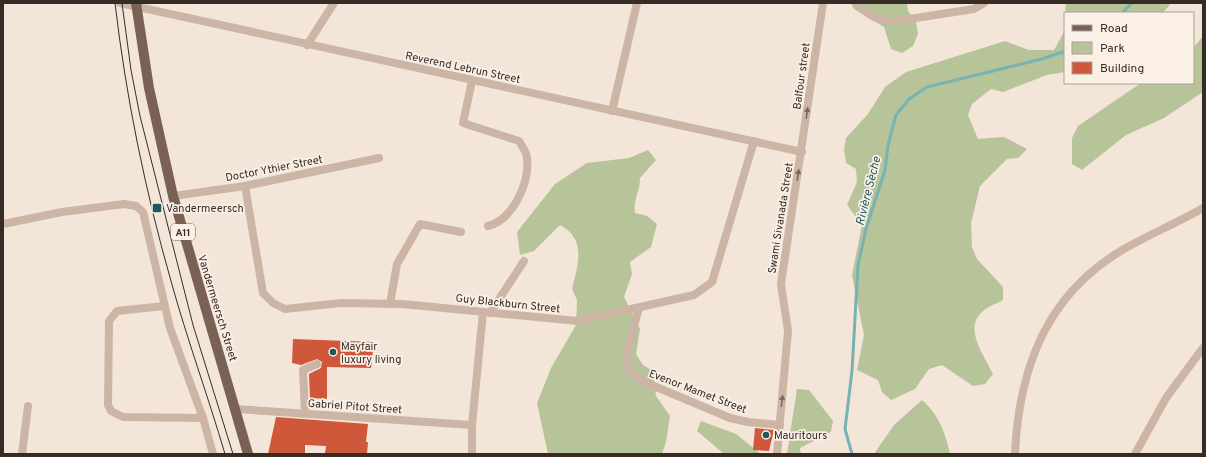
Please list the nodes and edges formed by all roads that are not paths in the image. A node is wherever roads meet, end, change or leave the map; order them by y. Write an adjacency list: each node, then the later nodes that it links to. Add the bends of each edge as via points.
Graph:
1 (120, 3): 7 (street, Reverend Lebrun Street)
2 (334, 3): 8 (street)
3 (637, 3): 10 (street)
4 (823, 3): 12 (street, Balfour street, one-way to 4)
5 (858, 3): 6 (street, via 874,18 896,22 974,9)
6 (984, 3)
7 (136, 5): 8 (street, Reverend Lebrun Street); 15 (main road, Vandermeersch Street / A11, via 149,88)
8 (307, 45): 9 (street, Reverend Lebrun Street)
9 (472, 81): 10 (street, Reverend Lebrun Street); 18 (street, via 463,123 519,141 528,157 525,181 513,208 499,222)
10 (612, 111): 11 (street, Reverend Lebrun Street)
11 (754, 142): 12 (street, Reverend Lebrun Street); 23 (street, Guy Blackburn Street, via 712,282 694,295)
12 (802, 152): 32 (street, Swami Sivanada Street, one-way to 12, via 788,330 781,284)
13 (379, 158): 14 (street, Doctor Ythier Street)
14 (245, 186): 15 (street, Doctor Ythier Street); 21 (street, Guy Blackburn Street, via 264,293 273,303 285,309 341,302)
15 (173, 196): 28 (main road, Vandermeersch Street / A11)
16 (1203, 208): 38 (street, via 1106,261 1085,277 1062,303 1044,330 1029,365 1021,400)
17 (3, 224): 22 (street, via 62,212 124,204 136,206 143,212)
18 (488, 226)
19 (461, 232): 21 (street, via 420,224 397,264)
20 (524, 261): 24 (street)
21 (390, 304): 24 (street, Guy Blackburn Street)
22 (164, 306): 30 (street); 30 (street, via 117,311 112,316 108,406 111,412 123,417)
23 (639, 308): 24 (street, Guy Blackburn Street, via 577,321); 32 (street, Evenor Mamet Street, via 628,354 627,366 631,373 642,381 730,418)
24 (487, 312): 31 (street)
25 (1203, 348): 39 (street, via 1166,398)
26 (317, 364): 29 (street, via 303,370)
27 (28, 406): 33 (street)
28 (236, 409): 29 (street, Gabriel Pitot Street); 35 (main road, Vandermeersch Street / A11)
29 (305, 414): 31 (street, Gabriel Pitot Street)
30 (203, 418): 34 (street)
31 (472, 425): 36 (street)
32 (780, 425): 37 (street, Swami Sivanada Street)
33 (22, 454)
34 (213, 454)
35 (248, 454)
36 (472, 454)
37 (777, 454)
38 (1015, 454)
39 (1135, 454)

